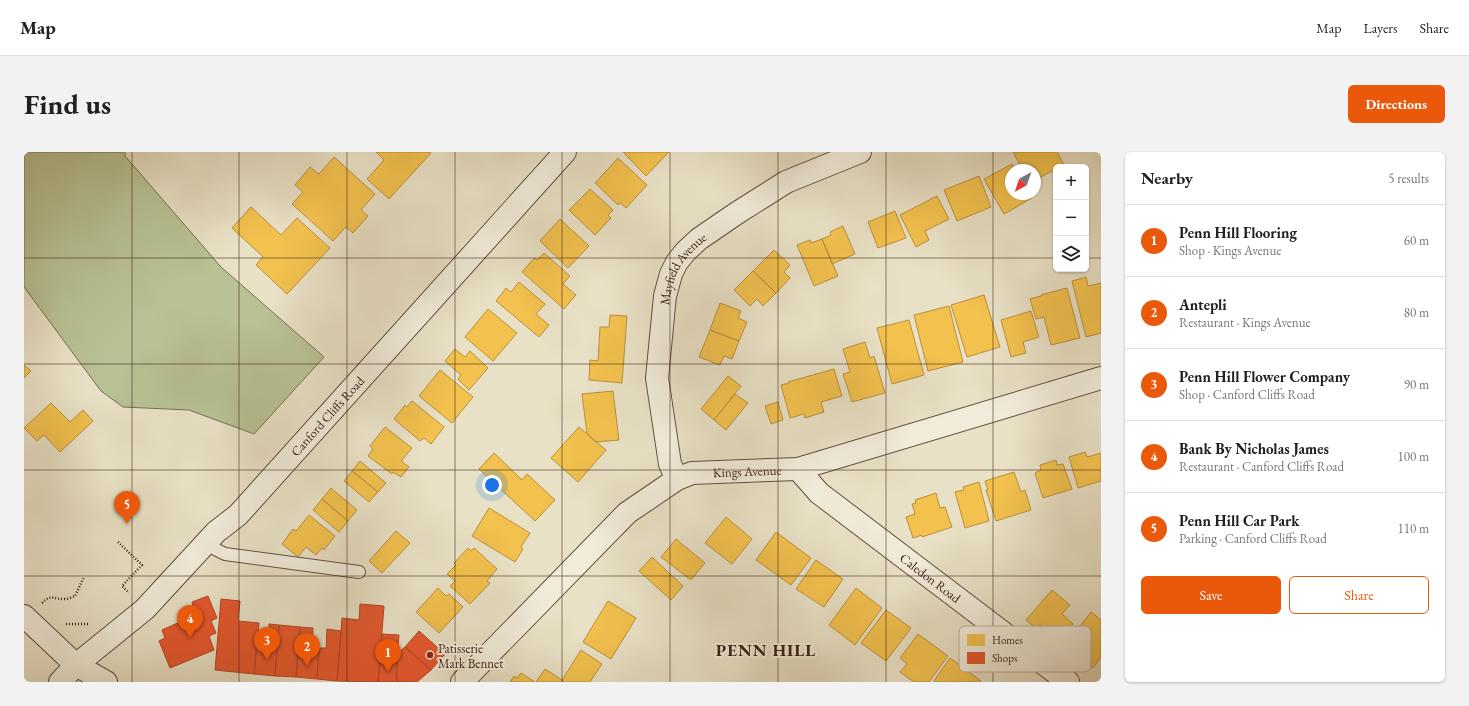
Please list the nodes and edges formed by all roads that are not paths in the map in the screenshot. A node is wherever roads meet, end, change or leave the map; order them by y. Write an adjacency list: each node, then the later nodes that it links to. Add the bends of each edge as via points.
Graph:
1 (565, 152): 6 (street, Canford Cliffs Road, via 238,515)
2 (860, 152): 5 (street, Mayfield Avenue, via 786,182 699,239 677,262 665,296 657,378 670,464)
3 (1101, 378): 4 (street, Kings Avenue)
4 (798, 469): 5 (street, Kings Avenue, via 692,473); 9 (street, Caledon Road, via 819,493)
5 (677, 478): 14 (street, Kings Avenue, via 628,513)
6 (205, 544): 7 (lane, via 225,554); 11 (street, Canford Cliffs Road)
7 (359, 572)
8 (24, 616): 11 (street)
9 (994, 626)
10 (1055, 672): 15 (street, Caledon Road)
11 (81, 674): 12 (street, Canford Cliffs Road); 13 (street)
12 (60, 682)
13 (106, 682)
14 (462, 682)
15 (1068, 682)

